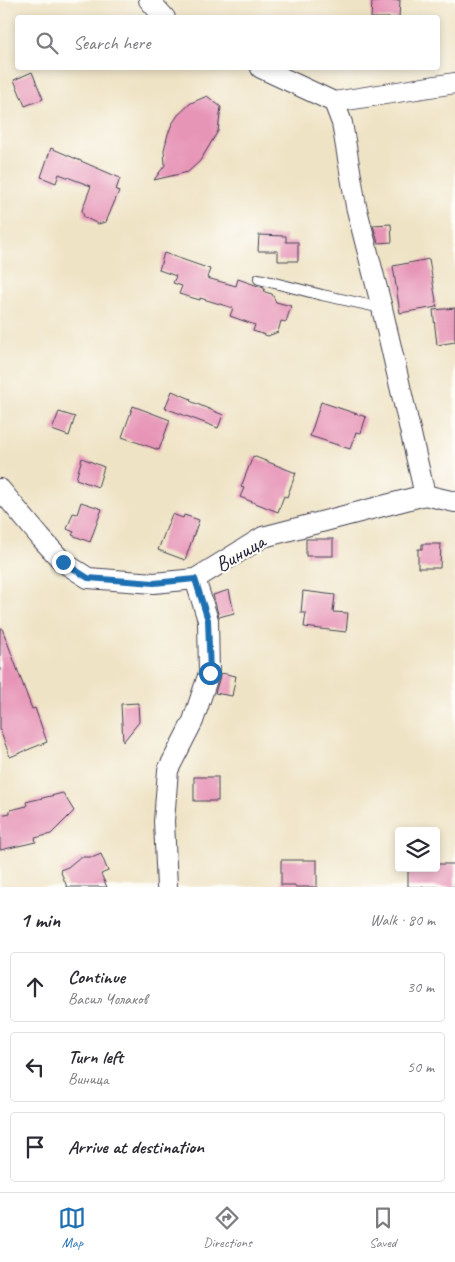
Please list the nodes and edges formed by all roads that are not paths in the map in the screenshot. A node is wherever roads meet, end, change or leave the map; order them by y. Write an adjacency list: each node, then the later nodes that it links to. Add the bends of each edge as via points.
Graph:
1 (149, 0): 2 (street)
2 (162, 15)
3 (265, 70): 5 (street)
4 (455, 83): 5 (street)
5 (334, 102): 7 (street, via 342,123 356,206)
6 (259, 279): 7 (lane)
7 (382, 308): 9 (street)
8 (0, 489): 11 (street, Виница, via 63,562 88,578 154,583)
9 (425, 495): 10 (street, Виница); 11 (street, Виница, via 263,537)
10 (455, 502)
11 (195, 579): 12 (street, via 208,620 210,673 193,721 168,770 164,821)
12 (167, 887)

